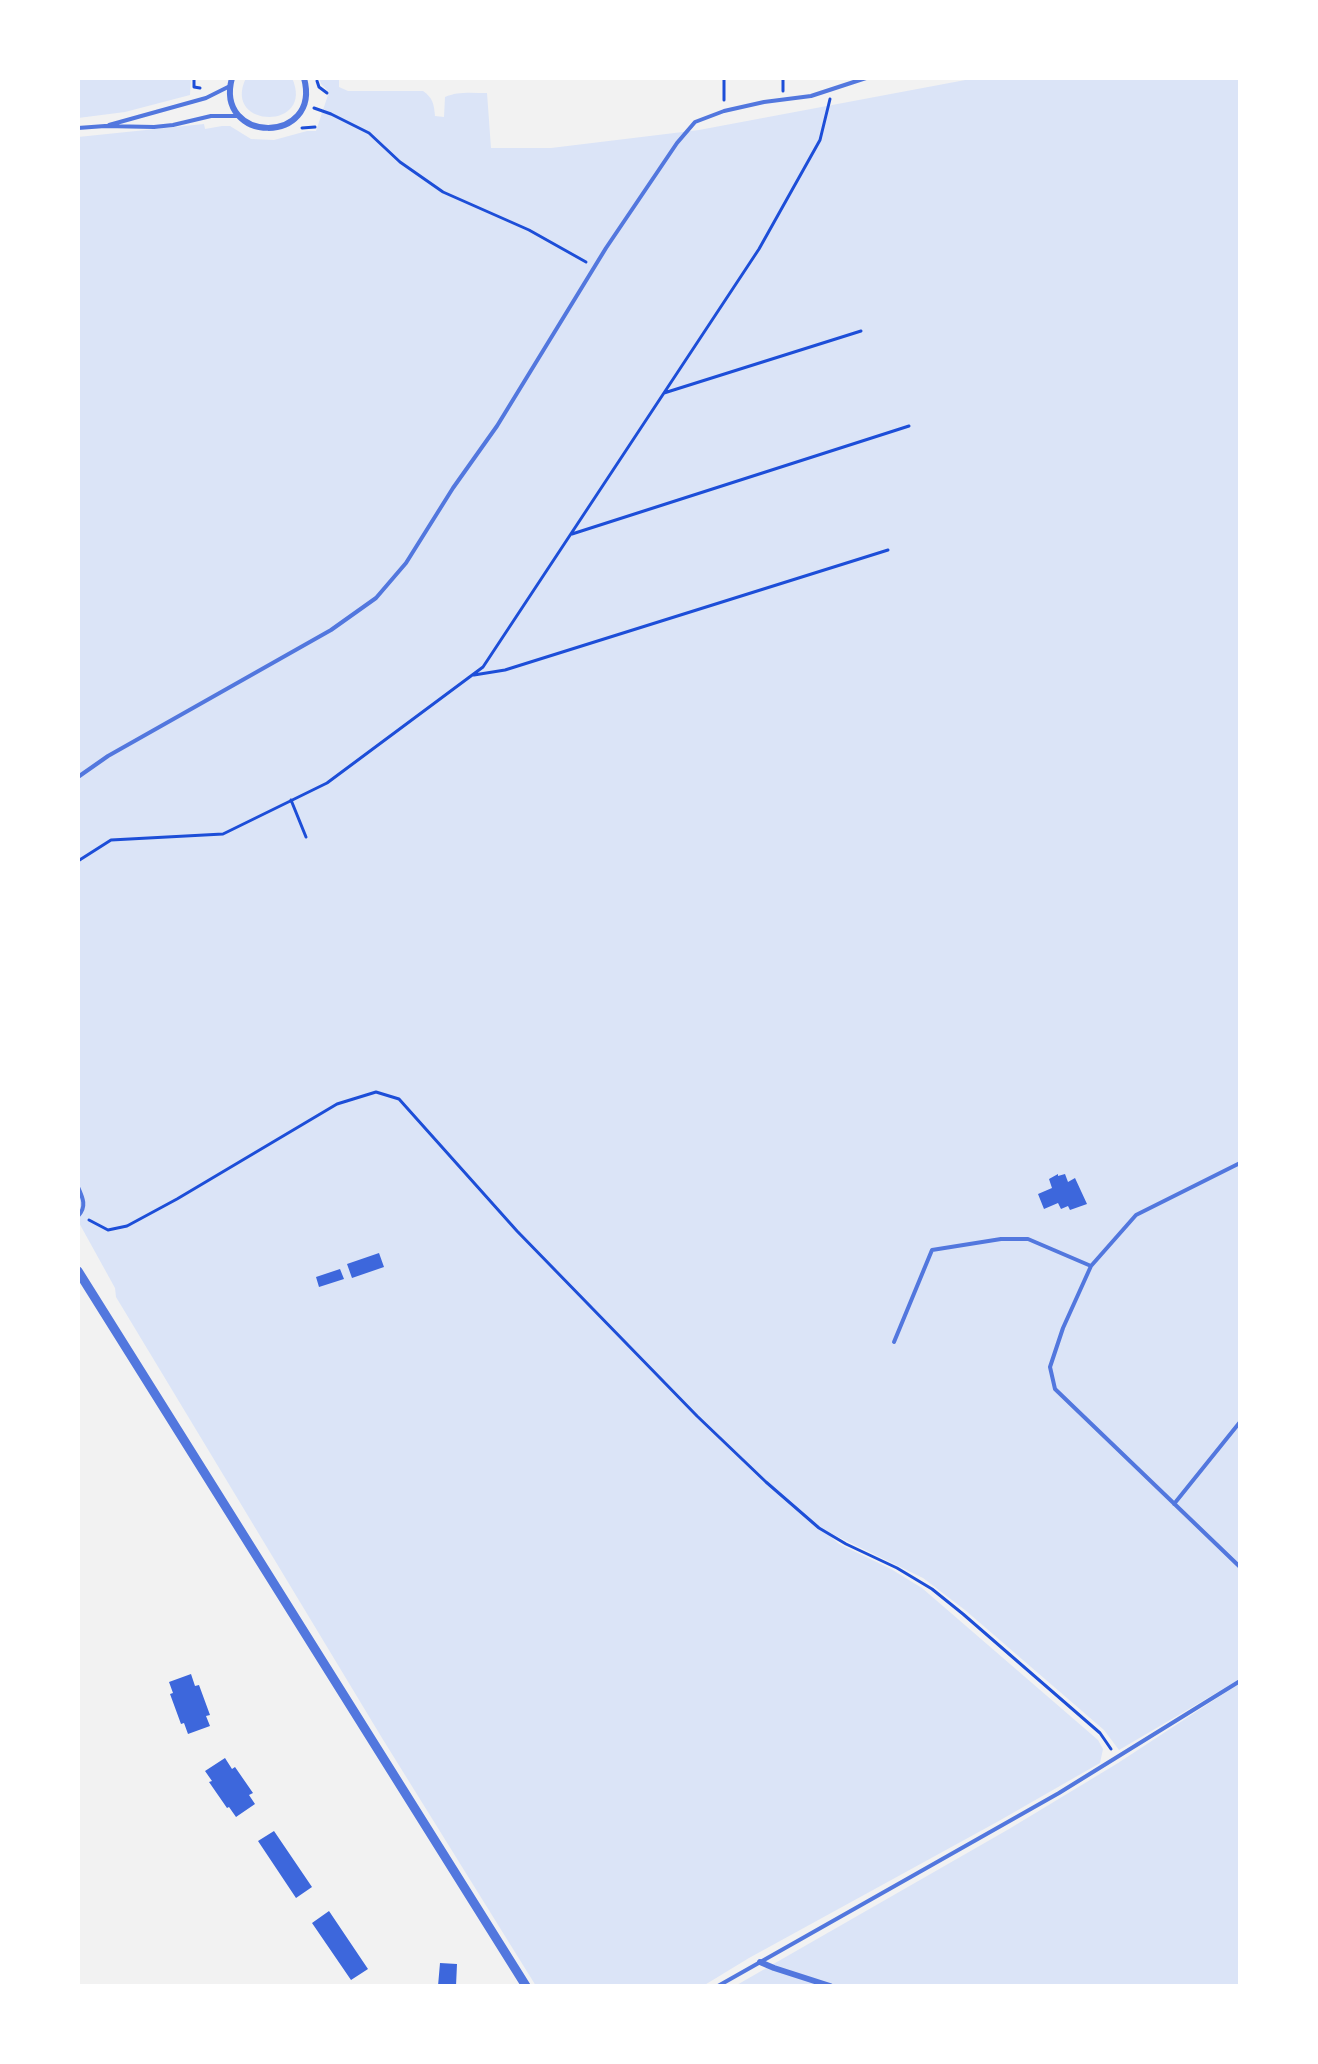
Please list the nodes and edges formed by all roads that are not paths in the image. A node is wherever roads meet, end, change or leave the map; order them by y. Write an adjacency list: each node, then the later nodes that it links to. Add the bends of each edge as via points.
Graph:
1 (232, 78): 4 (street)
2 (304, 78): 5 (street, via 304,104 292,121 272,129 252,125)
3 (866, 78): 8 (lane, via 811,96 764,102 695,122 595,266 406,562 375,598 331,630 108,756)
4 (230, 87): 5 (street); 6 (lane, via 206,98)
5 (239, 116): 6 (lane, via 211,116 154,127)
6 (105, 126): 7 (lane)
7 (78, 128)
8 (78, 777)
9 (1240, 1163): 12 (lane, via 1136,1215)
10 (78, 1187): 11 (lane, via 84,1208)
11 (79, 1216)
12 (1091, 1266): 14 (lane, via 1028,1239 1001,1239 932,1250); 16 (lane, via 1050,1367 1055,1389)
13 (78, 1271): 20 (street)
14 (894, 1342)
15 (1240, 1422): 16 (lane)
16 (1174, 1503): 17 (lane)
17 (1240, 1568)
18 (1240, 1681): 19 (lane, via 1115,1759)
19 (760, 1962): 21 (lane); 22 (street)
20 (526, 1986)
21 (718, 1986)
22 (830, 1986)

